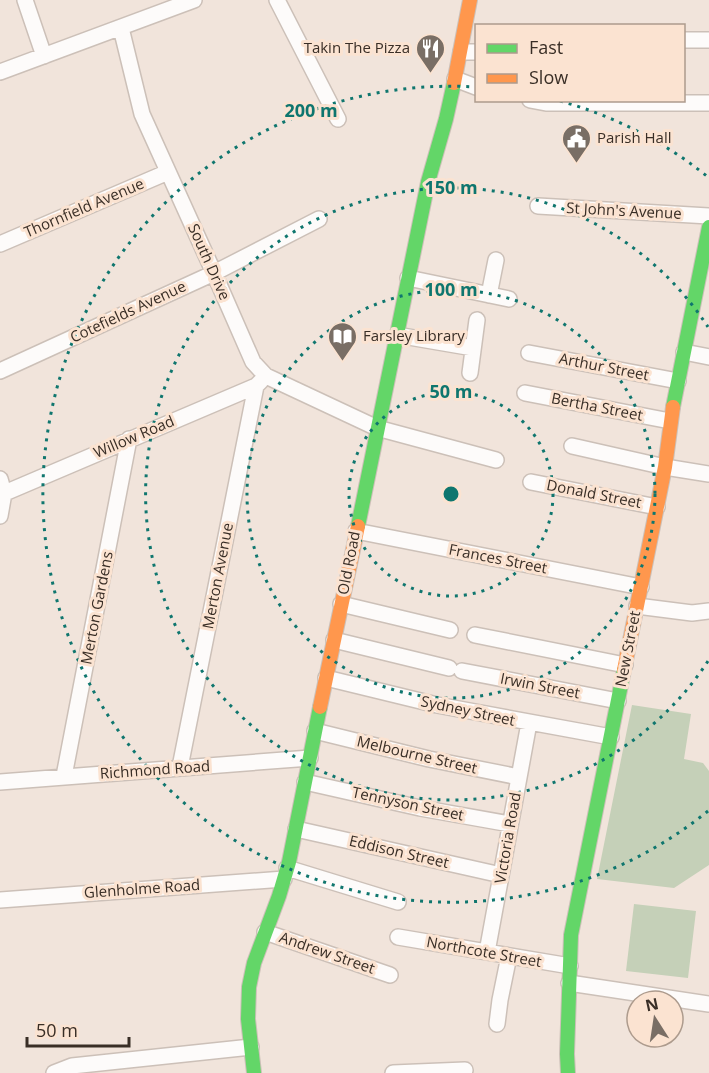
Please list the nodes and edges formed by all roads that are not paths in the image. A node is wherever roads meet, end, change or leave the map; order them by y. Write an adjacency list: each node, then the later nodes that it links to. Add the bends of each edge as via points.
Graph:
1 (26, 0): 10 (street)
2 (194, 0): 5 (street)
3 (277, 0): 16 (street)
4 (470, 0): 9 (main road, Old Road)
5 (158, 7): 6 (street)
6 (121, 28): 10 (street); 17 (street, South Drive, via 142,114)
7 (685, 40): 8 (street)
8 (709, 40)
9 (469, 52): 12 (main road, Old Road)
10 (44, 56): 11 (street)
11 (0, 72)
12 (455, 79): 13 (street); 25 (main road, Old Road)
13 (475, 86)
14 (541, 102): 15 (street)
15 (709, 103)
16 (338, 119)
17 (168, 172): 22 (street, Thornfield Avenue); 24 (street, South Drive)
18 (538, 206): 19 (street, St John's Avenue)
19 (709, 216)
20 (319, 219): 24 (street, Cotefields Avenue)
21 (709, 228): 32 (main road, New Street)
22 (0, 244)
23 (496, 260): 26 (street)
24 (214, 273): 34 (street, Cotefields Avenue); 36 (street, South Drive)
25 (408, 278): 26 (street); 29 (main road, Old Road)
26 (489, 295): 27 (street)
27 (509, 299)
28 (477, 320): 30 (street)
29 (397, 335): 30 (street); 40 (main road, Old Road)
30 (473, 348): 35 (street)
31 (529, 352): 37 (street, Arthur Street)
32 (684, 352): 33 (street); 37 (main road, New Street)
33 (709, 357)
34 (0, 371)
35 (470, 373)
36 (261, 381): 40 (street, South Drive); 41 (street, Willow Road); 65 (street, Merton Avenue)
37 (678, 381): 39 (main road, New Street)
38 (525, 393): 39 (street, Bertha Street)
39 (670, 421): 44 (main road, New Street)
40 (377, 428): 43 (street, South Drive); 50 (main road, Old Road)
41 (129, 440): 47 (street, Willow Road); 66 (street, Merton Gardens)
42 (572, 446): 44 (street)
43 (496, 460)
44 (665, 467): 45 (street); 48 (main road, New Street)
45 (709, 474)
46 (531, 482): 48 (street, Donald Street)
47 (2, 489): 49 (street)
48 (657, 507): 51 (main road, New Street)
49 (0, 516)
50 (356, 531): 51 (street, Frances Street); 52 (main road, Old Road)
51 (641, 587): 53 (main road, New Street)
52 (341, 604): 55 (street); 57 (main road, Old Road)
53 (637, 606): 54 (street, via 692,613); 58 (main road, New Street)
54 (709, 611)
55 (450, 630)
56 (475, 635): 58 (street)
57 (334, 640): 59 (main road, Old Road); 60 (street, Irwin Street, via 455,670)
58 (625, 665): 60 (main road, New Street)
59 (326, 678): 61 (street, Sydney Street); 62 (main road, Old Road)
60 (618, 701): 63 (main road, New Street)
61 (529, 723): 63 (street, Sydney Street); 67 (street, Victoria Road)
62 (315, 731): 64 (main road, Old Road); 67 (street, Melbourne Street)
63 (611, 737): 80 (main road, New Street, via 571,935)
64 (310, 758): 65 (street, Richmond Road); 69 (main road, Old Road)
65 (180, 767): 66 (street, Richmond Road)
66 (64, 776): 68 (street, Richmond Road)
67 (519, 777): 70 (street, Victoria Road)
68 (0, 782)
69 (305, 782): 70 (street, Tennyson Street); 71 (main road, Old Road)
70 (510, 824): 73 (street, Victoria Road)
71 (297, 829): 72 (main road, Old Road); 73 (street, Eddison Street)
72 (286, 873): 74 (street, Glenholme Road); 75 (street); 76 (main road, Old Road)
73 (501, 875): 78 (street, Victoria Road)
74 (0, 900)
75 (398, 902)
76 (265, 932): 81 (street, Andrew Street); 85 (main road, Old Road, via 253,962 249,990)
77 (398, 937): 78 (street, Northcote Street)
78 (487, 952): 79 (street, Northcote Street)
79 (509, 956): 80 (street, Northcote Street); 84 (street)
80 (570, 966): 82 (main road, New Street)
81 (390, 975)
82 (569, 983): 83 (street); 91 (main road, New Street)
83 (709, 1004)
84 (497, 1024)
85 (251, 1047): 86 (street); 89 (main road, Old Road)
86 (144, 1066): 88 (street, via 118,1060 72,1066)
87 (465, 1071): 90 (street)
88 (54, 1073)
89 (254, 1073)
90 (393, 1073)
91 (568, 1073)

